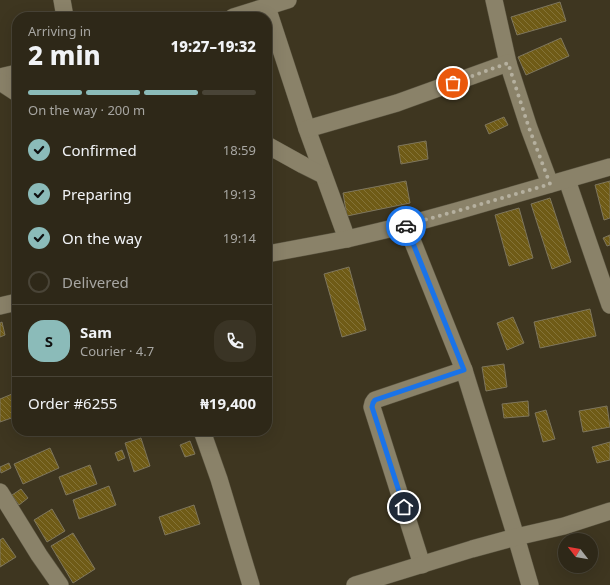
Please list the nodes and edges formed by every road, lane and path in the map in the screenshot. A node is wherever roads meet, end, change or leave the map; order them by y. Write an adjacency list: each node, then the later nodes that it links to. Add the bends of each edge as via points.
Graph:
1 (62, 0): 5 (street)
2 (288, 0): 4 (street)
3 (494, 0): 9 (street)
4 (267, 7): 6 (street); 7 (street)
5 (64, 12)
6 (250, 12)
7 (269, 12)
8 (272, 22): 14 (street)
9 (508, 63): 14 (street, via 397,103); 18 (street, via 529,128)
10 (12, 74): 11 (street)
11 (0, 77)
12 (0, 82): 13 (street)
13 (12, 90)
14 (307, 129): 17 (street)
15 (272, 148): 17 (street)
16 (610, 167): 18 (street)
17 (323, 175): 20 (street)
18 (558, 182): 19 (street); 24 (street)
19 (406, 225): 20 (street); 25 (street)
20 (347, 239): 21 (street)
21 (272, 253)
22 (12, 303): 23 (street)
23 (0, 306)
24 (610, 306)
25 (464, 370): 29 (street); 30 (street, via 375,400 372,407)
26 (204, 436): 32 (street)
27 (0, 492): 31 (street)
28 (610, 511): 29 (street, via 564,526)
29 (516, 537): 30 (street); 34 (street)
30 (422, 565): 33 (street)
31 (60, 585)
32 (251, 585)
33 (355, 585)
34 (530, 585)

